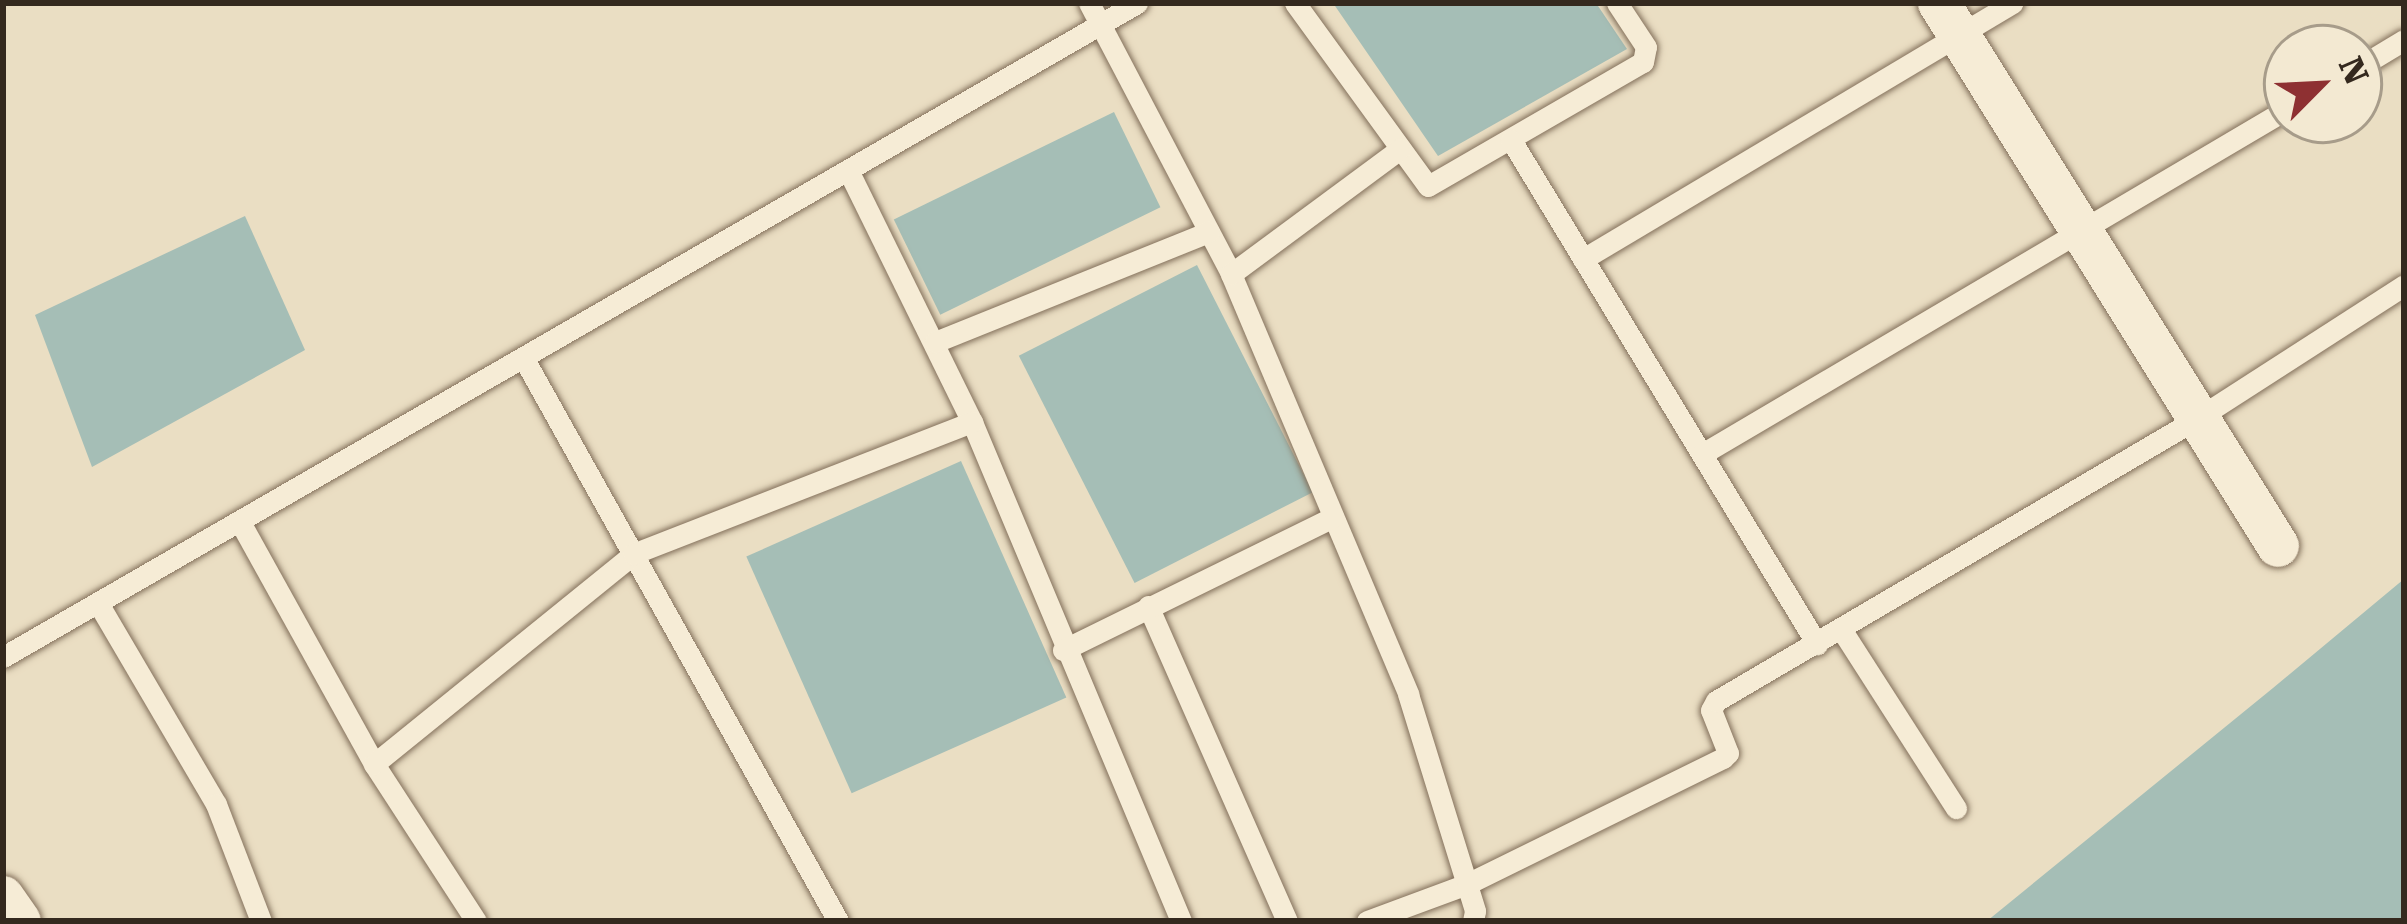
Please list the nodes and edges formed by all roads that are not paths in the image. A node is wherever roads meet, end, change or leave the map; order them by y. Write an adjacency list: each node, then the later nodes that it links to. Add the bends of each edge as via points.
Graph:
1 (1089, 3): 7 (lane)
2 (1137, 3): 7 (lane)
3 (1295, 3): 10 (lane)
4 (1617, 3): 9 (lane, via 1646,47 1643,62)
5 (2012, 3): 6 (lane)
6 (1948, 18): 12 (street); 14 (lane)
7 (1101, 25): 11 (lane); 13 (lane)
8 (2263, 123): 12 (lane)
9 (1511, 140): 10 (lane, via 1428,186); 14 (lane)
10 (1400, 149): 15 (lane)
11 (848, 170): 17 (lane); 18 (lane)
12 (2081, 230): 19 (street); 21 (lane)
13 (1209, 232): 15 (lane); 17 (lane)
14 (1583, 259): 21 (lane)
15 (1231, 274): 22 (lane)
16 (2404, 285): 19 (lane)
17 (935, 342): 20 (lane)
18 (524, 359): 23 (lane); 25 (lane)
19 (2198, 418): 24 (street); 28 (lane)
20 (972, 422): 25 (lane); 30 (lane)
21 (1702, 454): 29 (lane)
22 (1333, 517): 27 (lane); 34 (lane, via 1408,694)
23 (240, 522): 26 (lane); 32 (lane)
24 (2278, 546)
25 (633, 554): 32 (lane); 39 (lane)
26 (98, 603): 31 (lane); 37 (lane, via 216,804)
27 (1148, 607): 30 (lane); 41 (lane)
28 (1840, 629): 29 (lane); 33 (lane)
29 (1817, 644): 34 (lane, via 1712,704 1727,746 1723,758)
30 (1063, 650): 40 (lane)
31 (3, 657)
32 (374, 764): 38 (lane)
33 (1956, 808)
34 (1467, 884): 42 (lane); 43 (lane)
35 (3, 897): 36 (street)
36 (20, 921)
37 (261, 921)
38 (476, 921)
39 (838, 921)
40 (1181, 921)
41 (1287, 921)
42 (1367, 921)
43 (1473, 921)

